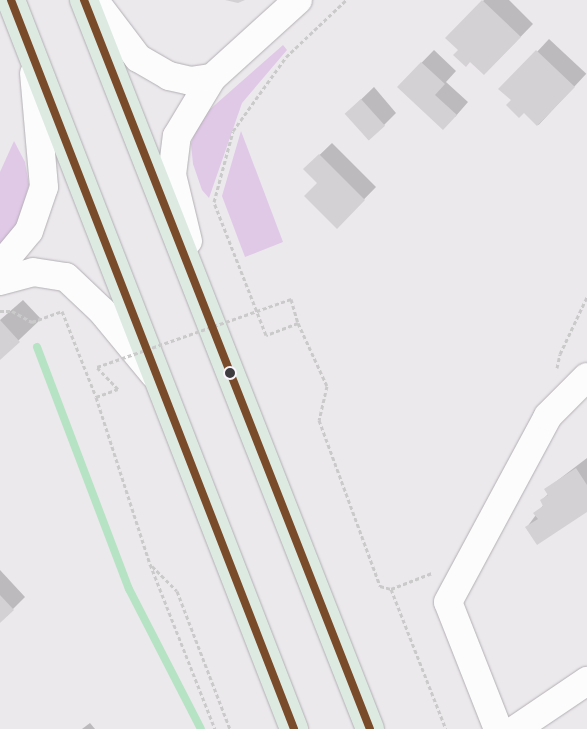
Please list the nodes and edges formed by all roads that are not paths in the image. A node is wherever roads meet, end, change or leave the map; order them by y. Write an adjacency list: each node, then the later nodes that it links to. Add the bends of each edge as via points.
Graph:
1 (11, 0): 5 (highway)
2 (84, 0): 9 (highway)
3 (94, 0): 6 (street, via 138,58 168,76 190,81)
4 (298, 0): 6 (street)
5 (32, 54): 7 (street, via 42,136 44,186 29,231); 11 (highway)
6 (212, 78): 9 (street, via 177,136 172,175)
7 (0, 266)
8 (0, 281): 11 (street, via 33,272 66,277 102,311)
9 (205, 308): 14 (highway)
10 (587, 377): 15 (street, via 548,416 448,602)
11 (158, 379): 13 (highway)
12 (587, 681): 16 (street)
13 (294, 729)
14 (370, 729)
15 (498, 729)
16 (516, 729)

